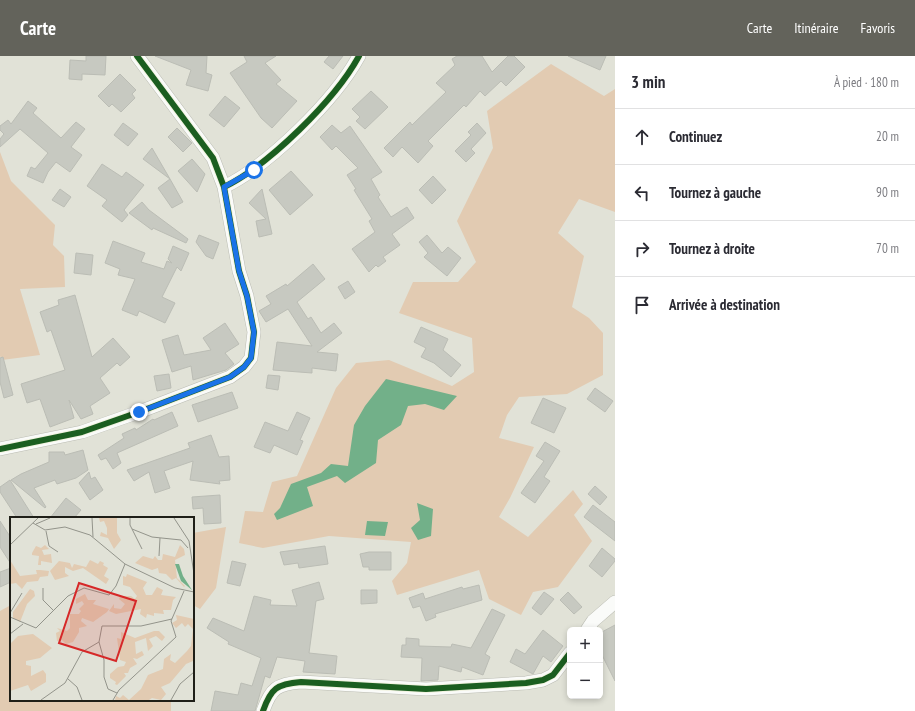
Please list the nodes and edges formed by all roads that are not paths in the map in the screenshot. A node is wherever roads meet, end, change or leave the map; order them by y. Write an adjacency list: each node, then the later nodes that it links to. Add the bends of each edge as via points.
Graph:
1 (137, 56): 3 (street, via 213,158)
2 (359, 56): 3 (street, via 334,91 278,150 254,170)
3 (224, 187): 4 (street, via 239,271 254,332 251,358 244,367 230,377 82,432)
4 (0, 448)
5 (615, 602): 6 (street)
6 (589, 627)
7 (567, 657): 8 (street, via 552,675 543,680 526,683 426,689 288,683 277,686 268,696)
8 (263, 711)

